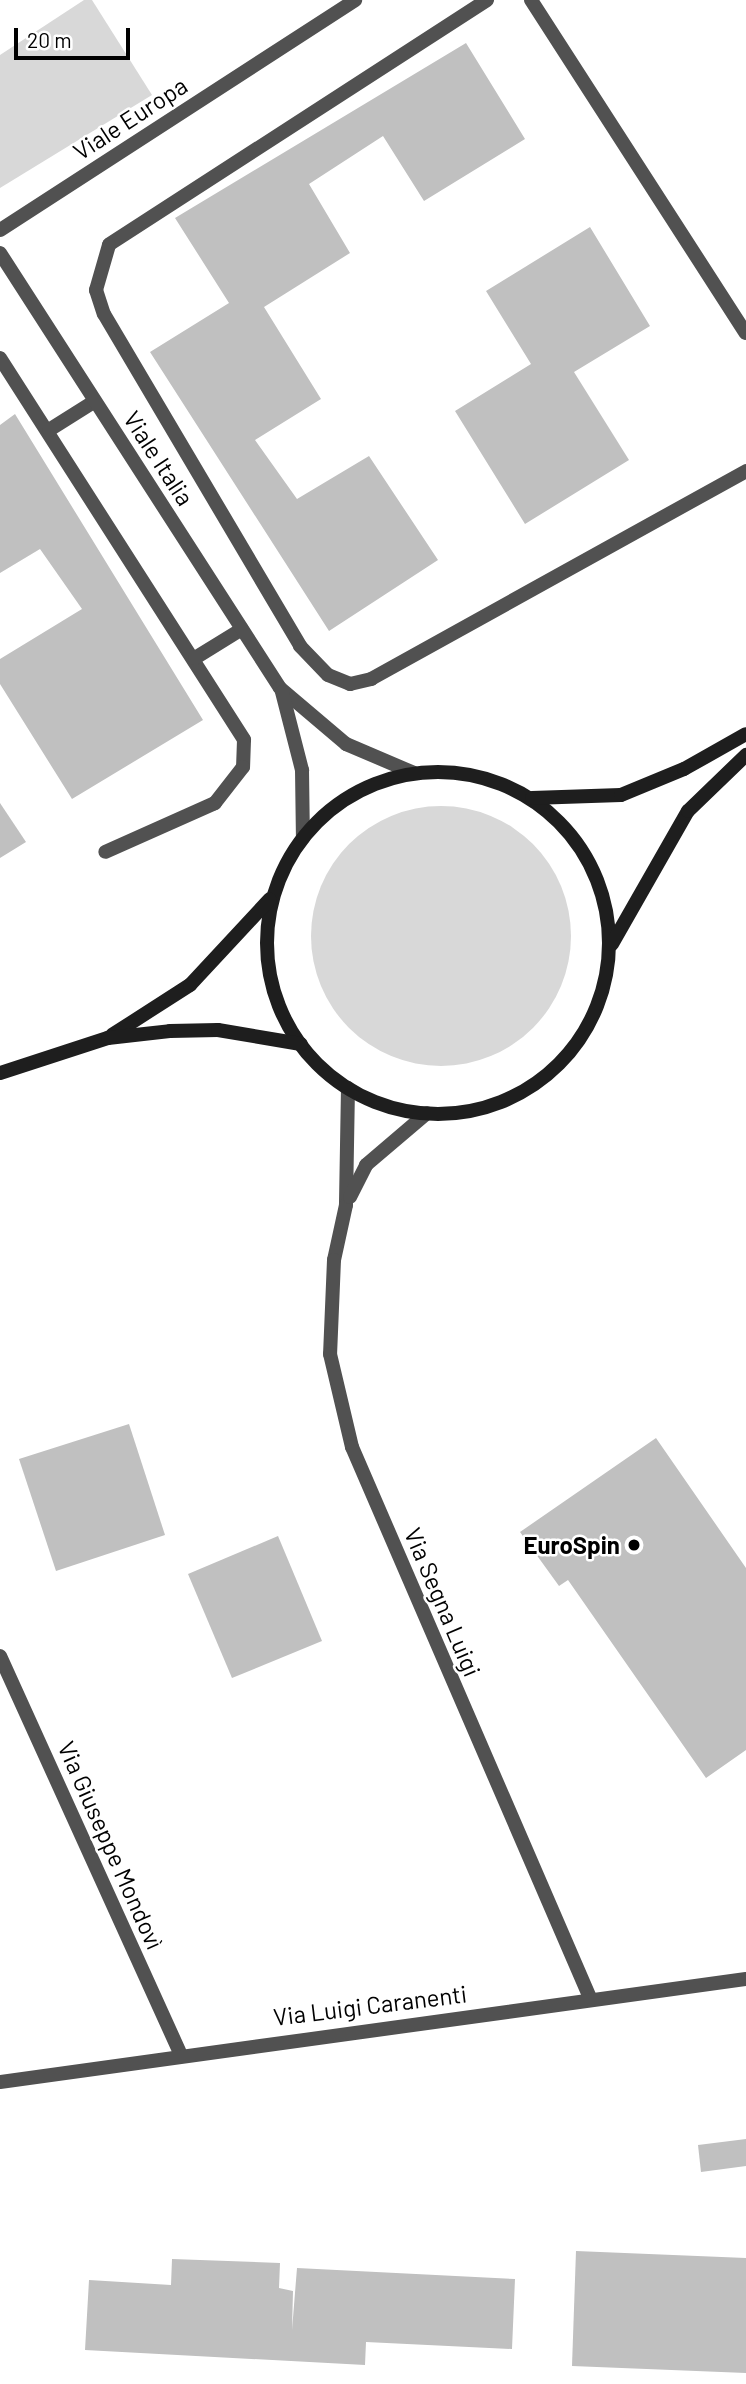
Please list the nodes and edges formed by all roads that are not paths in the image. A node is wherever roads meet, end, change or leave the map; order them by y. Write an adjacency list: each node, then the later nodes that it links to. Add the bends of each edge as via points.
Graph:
1 (355, 0): 4 (street, Viale Europa)
2 (487, 0): 10 (street, via 109,245 96,290 104,314 300,646 328,675 350,684 371,679)
3 (531, 0): 6 (street)
4 (0, 230)
5 (0, 253): 8 (street, Viale Italia)
6 (746, 333)
7 (0, 358): 9 (street)
8 (96, 401): 9 (street); 11 (street, Viale Italia)
9 (49, 430): 12 (street)
10 (746, 471)
11 (242, 629): 12 (street); 13 (street, Viale Italia)
12 (195, 659): 19 (street, via 244,740 238,777 215,803)
13 (280, 688): 16 (street, Viale Italia, via 346,744); 18 (street, Viale Italia, via 300,759)
14 (746, 734): 17 (main road, via 684,769 621,795)
15 (746, 755): 21 (main road, via 688,811)
16 (414, 773): 17 (main road, via 468,774); 18 (main road, via 370,786 332,808)
17 (529, 797): 21 (main road, via 568,831 594,870)
18 (303, 838): 20 (main road)
19 (105, 852)
20 (274, 894): 22 (main road, via 190,985); 23 (main road, via 268,921 271,980)
21 (610, 949): 26 (main road, via 595,1012 558,1065 495,1104)
22 (108, 1038): 23 (main road, via 218,1030); 24 (main road)
23 (300, 1044): 25 (main road)
24 (0, 1073)
25 (348, 1088): 26 (main road); 27 (street, Via Segna Luigi)
26 (427, 1113): 27 (street, Via Segna Luigi, via 366,1165)
27 (346, 1205): 30 (street, Via Segna Luigi, via 334,1260 330,1354 352,1447)
28 (0, 1656): 31 (street, Via Giuseppe Mondovì)
29 (746, 1979): 30 (street, Via Luigi Caranenti)
30 (591, 2000): 31 (street, Via Luigi Caranenti)
31 (180, 2053): 32 (street, Via Luigi Caranenti)
32 (0, 2081)

